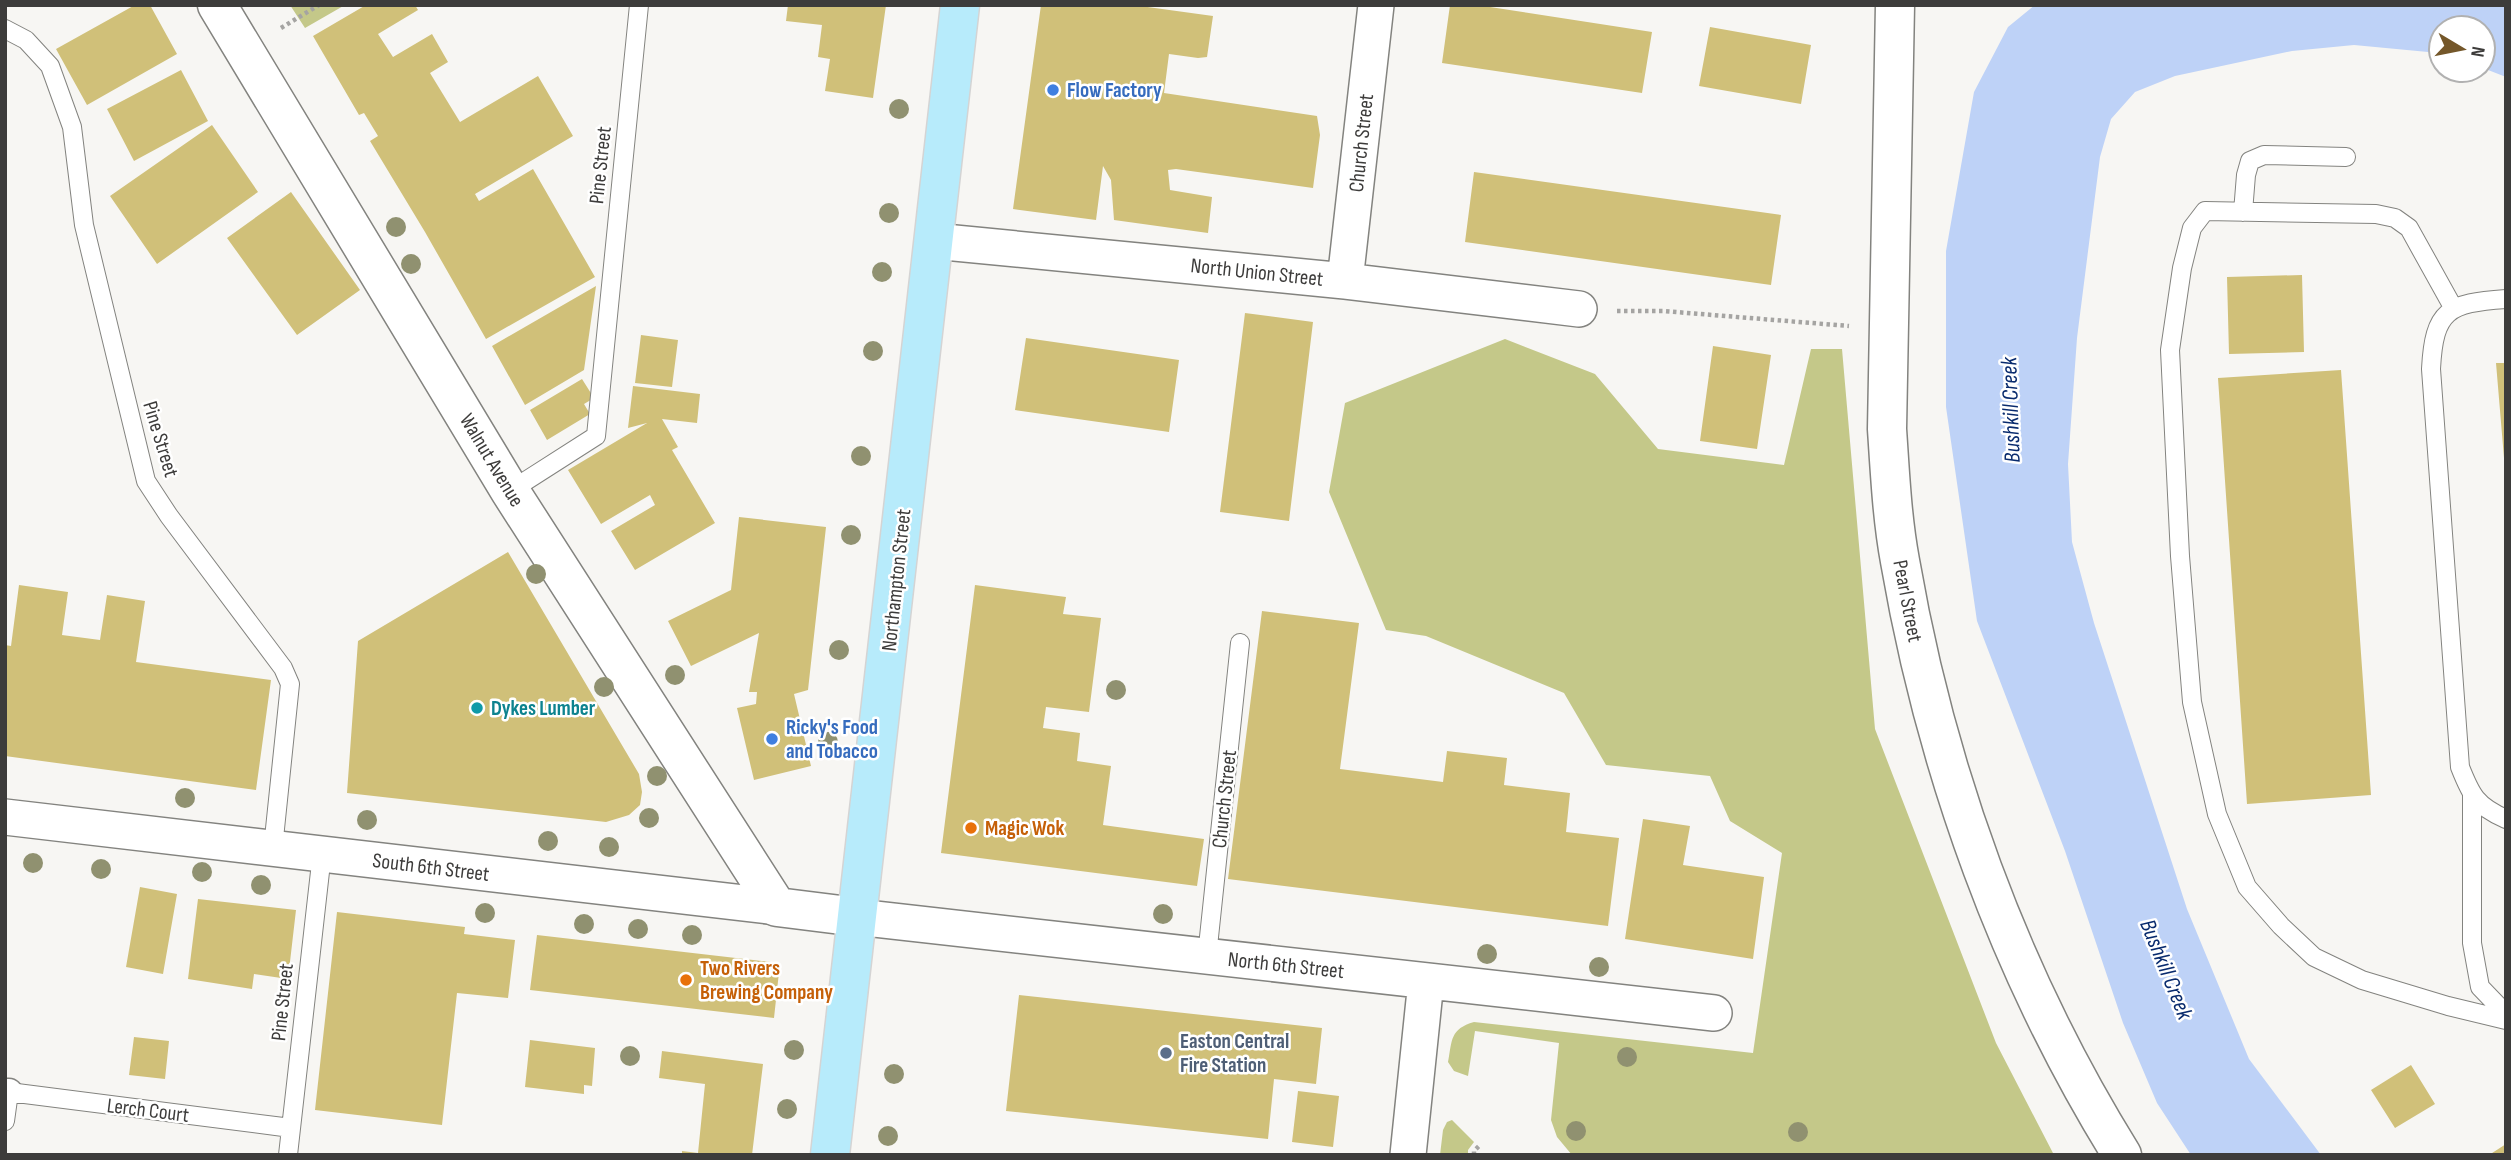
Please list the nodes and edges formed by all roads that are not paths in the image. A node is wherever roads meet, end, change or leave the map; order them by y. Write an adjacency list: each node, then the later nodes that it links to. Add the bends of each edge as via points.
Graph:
1 (217, 5): 14 (main road, Walnut Avenue)
2 (639, 5): 14 (lane, Pine Street, via 596,436)
3 (960, 5): 9 (main road, Northampton Street)
4 (1376, 5): 10 (street, Church Street)
5 (1895, 5): 34 (main road, Pearl Street, via 1887,429 1899,559 1924,681 1993,897 2049,1023)
6 (5, 29): 19 (lane, Pine Street, via 26,40 50,66 72,127 84,225 146,481 284,668 290,684)
7 (2346, 157): 8 (lane, via 2264,155 2250,161)
8 (2243, 212): 13 (lane, via 2395,218 2409,228); 27 (lane, via 2205,211 2192,228 2171,350 2192,702 2217,814 2247,887 2314,957 2362,980)
9 (934, 240): 10 (street, North Union Street); 22 (main road, Northampton Street)
10 (1345, 281): 12 (street, North Union Street)
11 (2506, 299): 13 (lane)
12 (1579, 309)
13 (2454, 309): 16 (lane, via 2440,320 2431,369 2460,767)
14 (510, 491): 21 (main road, Walnut Avenue)
15 (1240, 643): 23 (lane, Church Street)
16 (2472, 796): 18 (lane); 26 (lane, via 2472,943 2480,987)
17 (5, 817): 19 (street, South 6th Street)
18 (2506, 819)
19 (273, 848): 20 (street, South 6th Street)
20 (321, 854): 21 (street, South 6th Street); 30 (lane, Pine Street)
21 (777, 907): 22 (main road, South 6th Street)
22 (857, 917): 23 (street, North 6th Street); 32 (main road, Northampton Street)
23 (1208, 956): 24 (street, North 6th Street)
24 (1426, 981): 25 (street, North 6th Street); 33 (street)
25 (1714, 1013)
26 (2506, 1014)
27 (2506, 1020)
28 (7, 1092): 29 (lane); 30 (lane, Lerch Court)
29 (5, 1121)
30 (291, 1128): 31 (lane, Pine Street)
31 (288, 1155)
32 (830, 1155)
33 (1408, 1155)
34 (2122, 1155)

